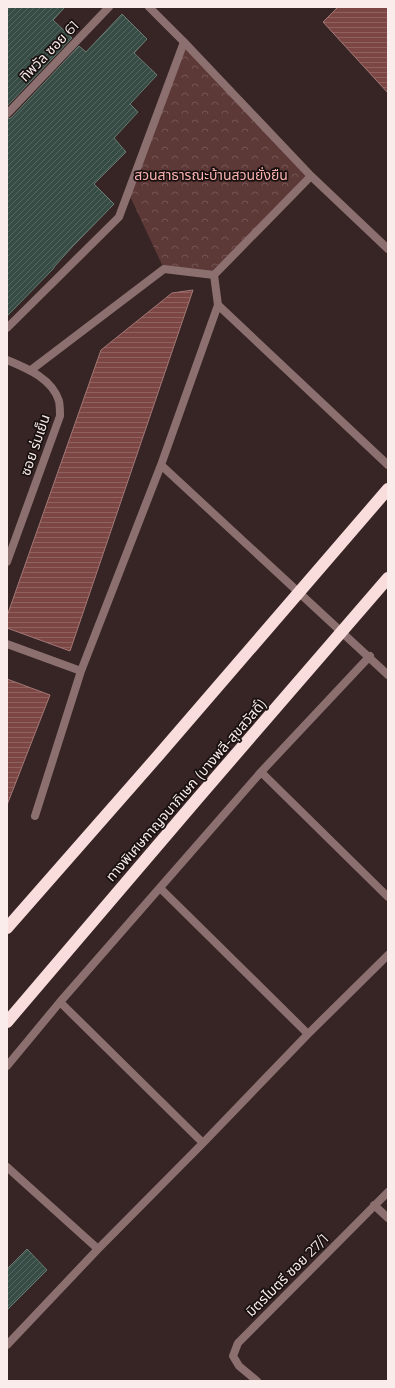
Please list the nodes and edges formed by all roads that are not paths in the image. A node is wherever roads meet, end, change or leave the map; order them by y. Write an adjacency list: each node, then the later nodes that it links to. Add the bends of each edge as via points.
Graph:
1 (109, 7): 4 (street, ทิพวัล ซอย 61)
2 (148, 7): 3 (street)
3 (184, 42): 5 (street); 9 (street, via 119,217)
4 (7, 114)
5 (311, 176): 6 (street); 7 (street)
6 (388, 249)
7 (214, 275): 8 (street); 11 (street, via 164,269)
8 (218, 305): 12 (street); 13 (street)
9 (7, 328)
10 (7, 360): 11 (street, ซอย ร่มเย็น)
11 (31, 370): 15 (street, ซอย ร่มเย็น, via 52,387 59,401 60,416)
12 (161, 465): 18 (street); 19 (street)
13 (388, 466)
14 (388, 489): 25 (highway, bridge)
15 (7, 562)
16 (388, 578): 28 (highway, ทางพิเศษกาญจนาภิเษก (บางพลี-สุขสวัสดิ์), bridge)
17 (7, 644): 19 (street)
18 (370, 656): 20 (street); 21 (street)
19 (81, 671): 22 (street)
20 (388, 675)
21 (261, 772): 23 (street); 24 (street)
22 (35, 816)
23 (160, 888): 27 (street); 29 (street)
24 (388, 896)
25 (7, 928)
26 (388, 955): 29 (street)
27 (60, 1002): 30 (street); 31 (street)
28 (7, 1022)
29 (308, 1034): 31 (street)
30 (7, 1066)
31 (203, 1144): 36 (street)
32 (7, 1167): 36 (street)
33 (388, 1192): 34 (street, มิตรไมตรี ซอย 27/1)
34 (374, 1205): 35 (street); 38 (street, มิตรไมตรี ซอย 27/1, via 238,1343 233,1356 239,1366)
35 (388, 1218)
36 (98, 1249): 37 (street)
37 (7, 1345)
38 (257, 1381)

